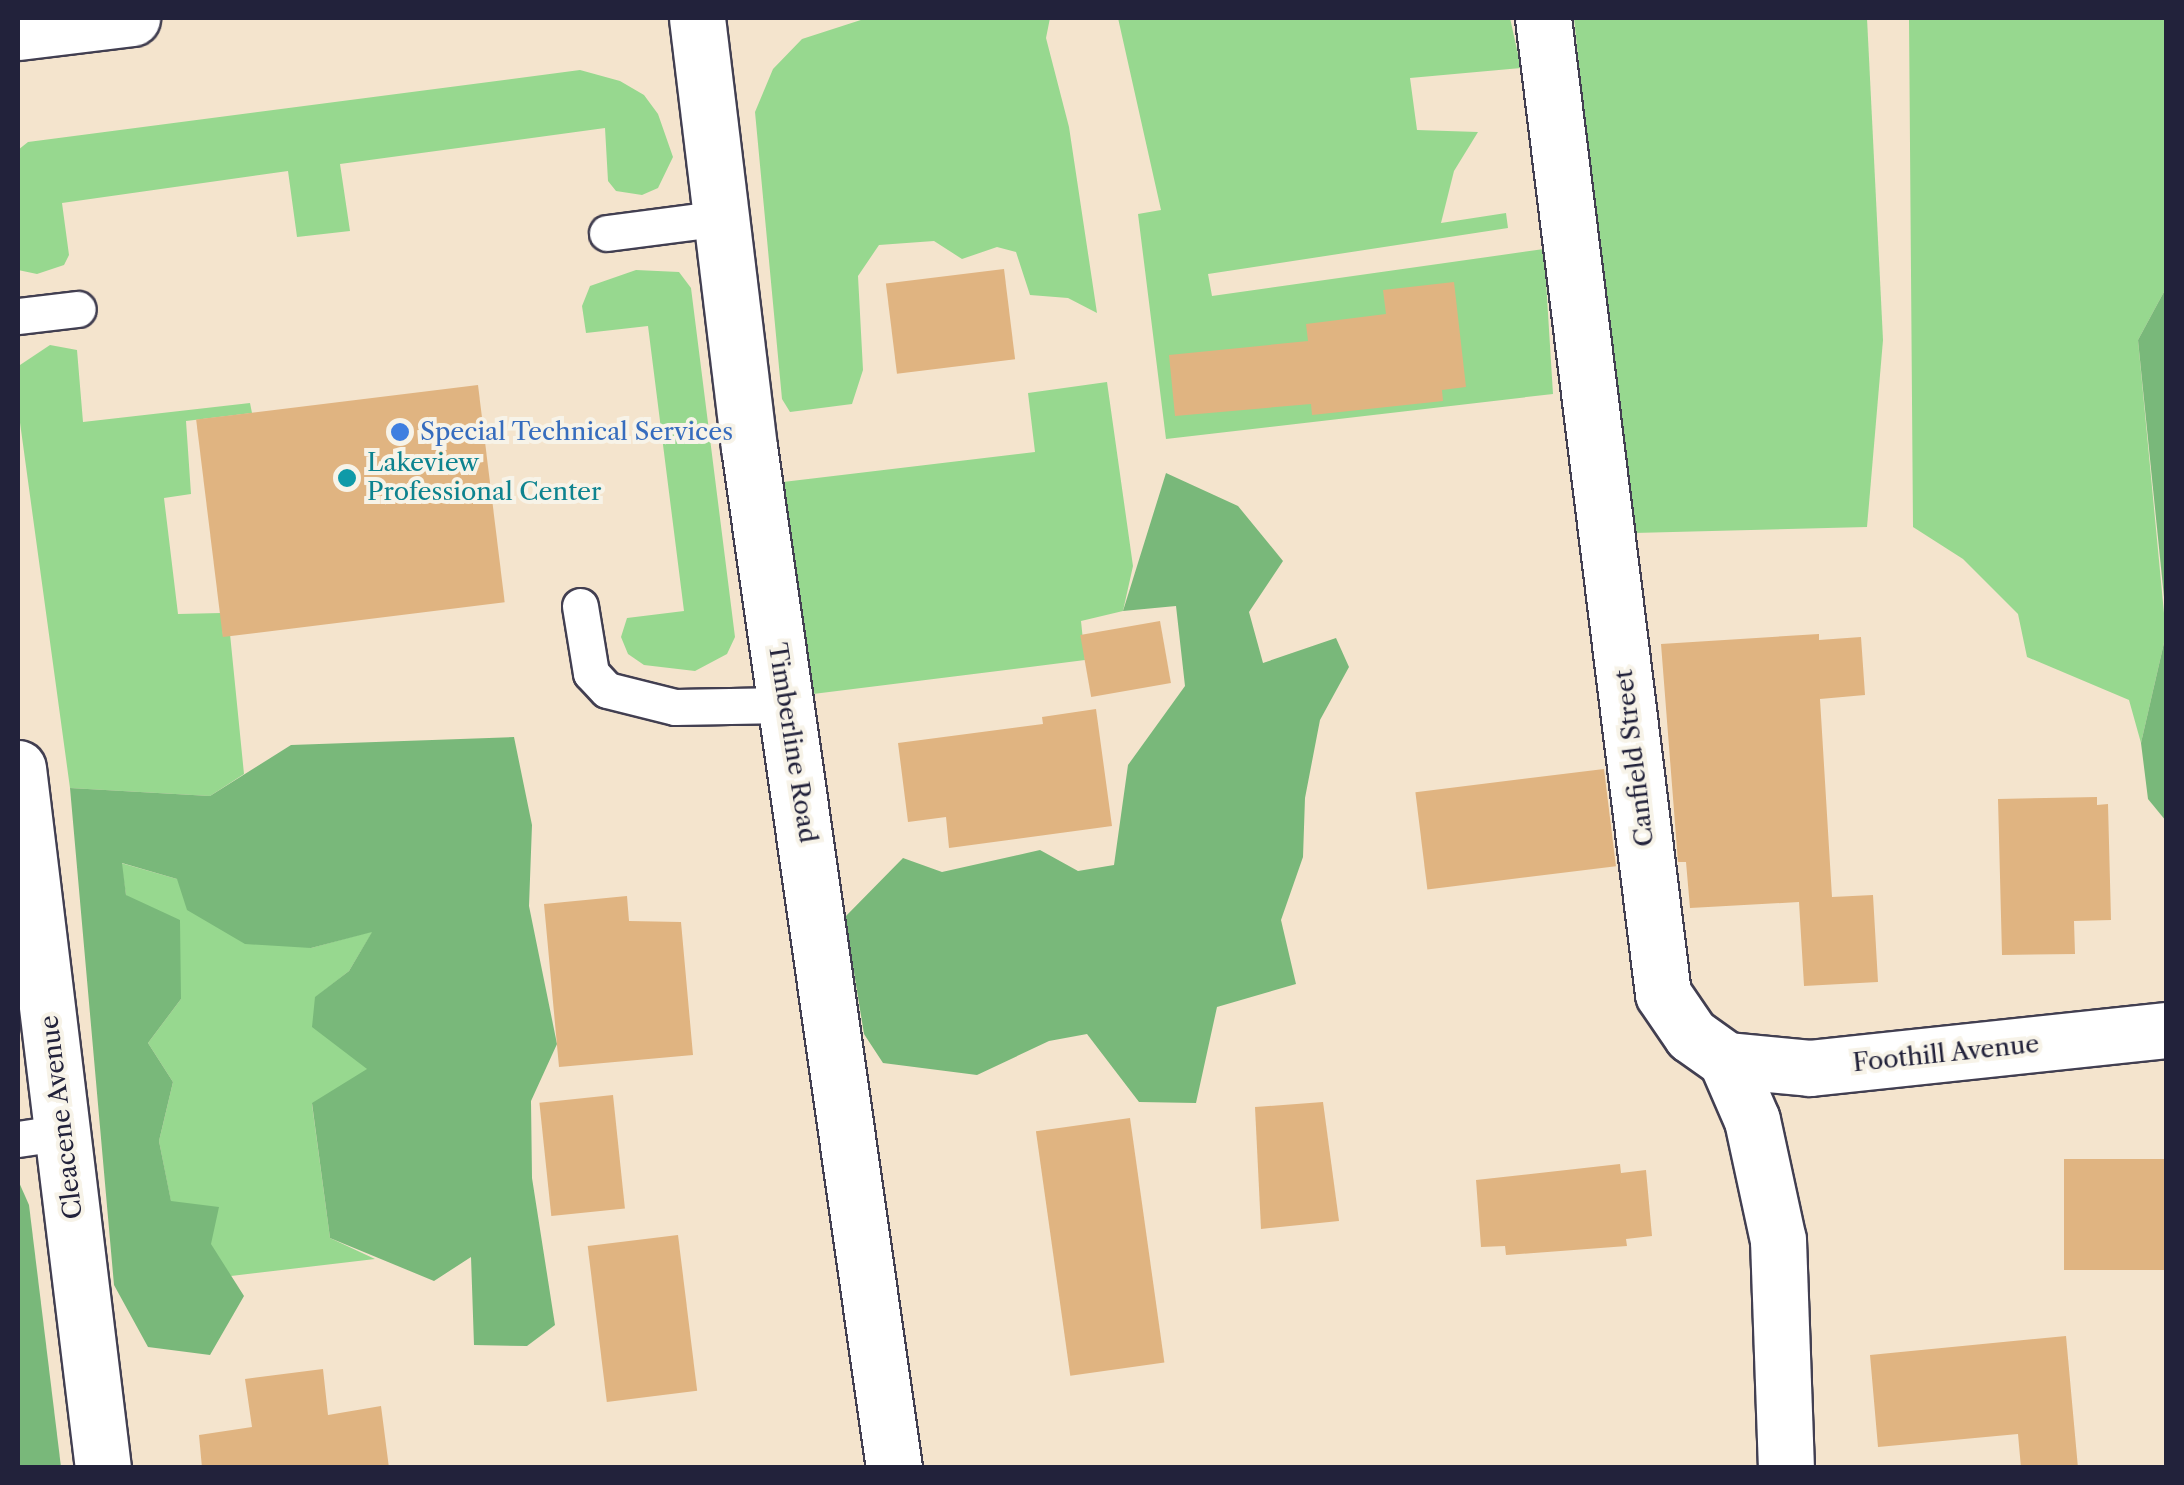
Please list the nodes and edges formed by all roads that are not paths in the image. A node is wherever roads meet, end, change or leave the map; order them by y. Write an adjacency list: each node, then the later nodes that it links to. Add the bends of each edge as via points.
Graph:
1 (132, 18): 4 (street)
2 (697, 18): 5 (street, Timberline Road)
3 (1542, 18): 13 (street, Canfield Street, via 1662,994 1692,1035)
4 (18, 32)
5 (723, 218): 6 (lane); 10 (street, Timberline Road)
6 (608, 232)
7 (78, 309): 8 (lane)
8 (18, 316)
9 (580, 606): 10 (lane, via 592,673 607,690 675,707)
10 (785, 705): 16 (street, Timberline Road)
11 (19, 787): 14 (street, Cleacene Avenue)
12 (2166, 1030): 13 (street, Foothill Avenue, via 1810,1068)
13 (1726, 1060): 17 (street, Canfield Street, via 1752,1120 1778,1240)
14 (41, 1136): 15 (street, Cleacene Avenue)
15 (103, 1468)
16 (894, 1468)
17 (1786, 1468)

